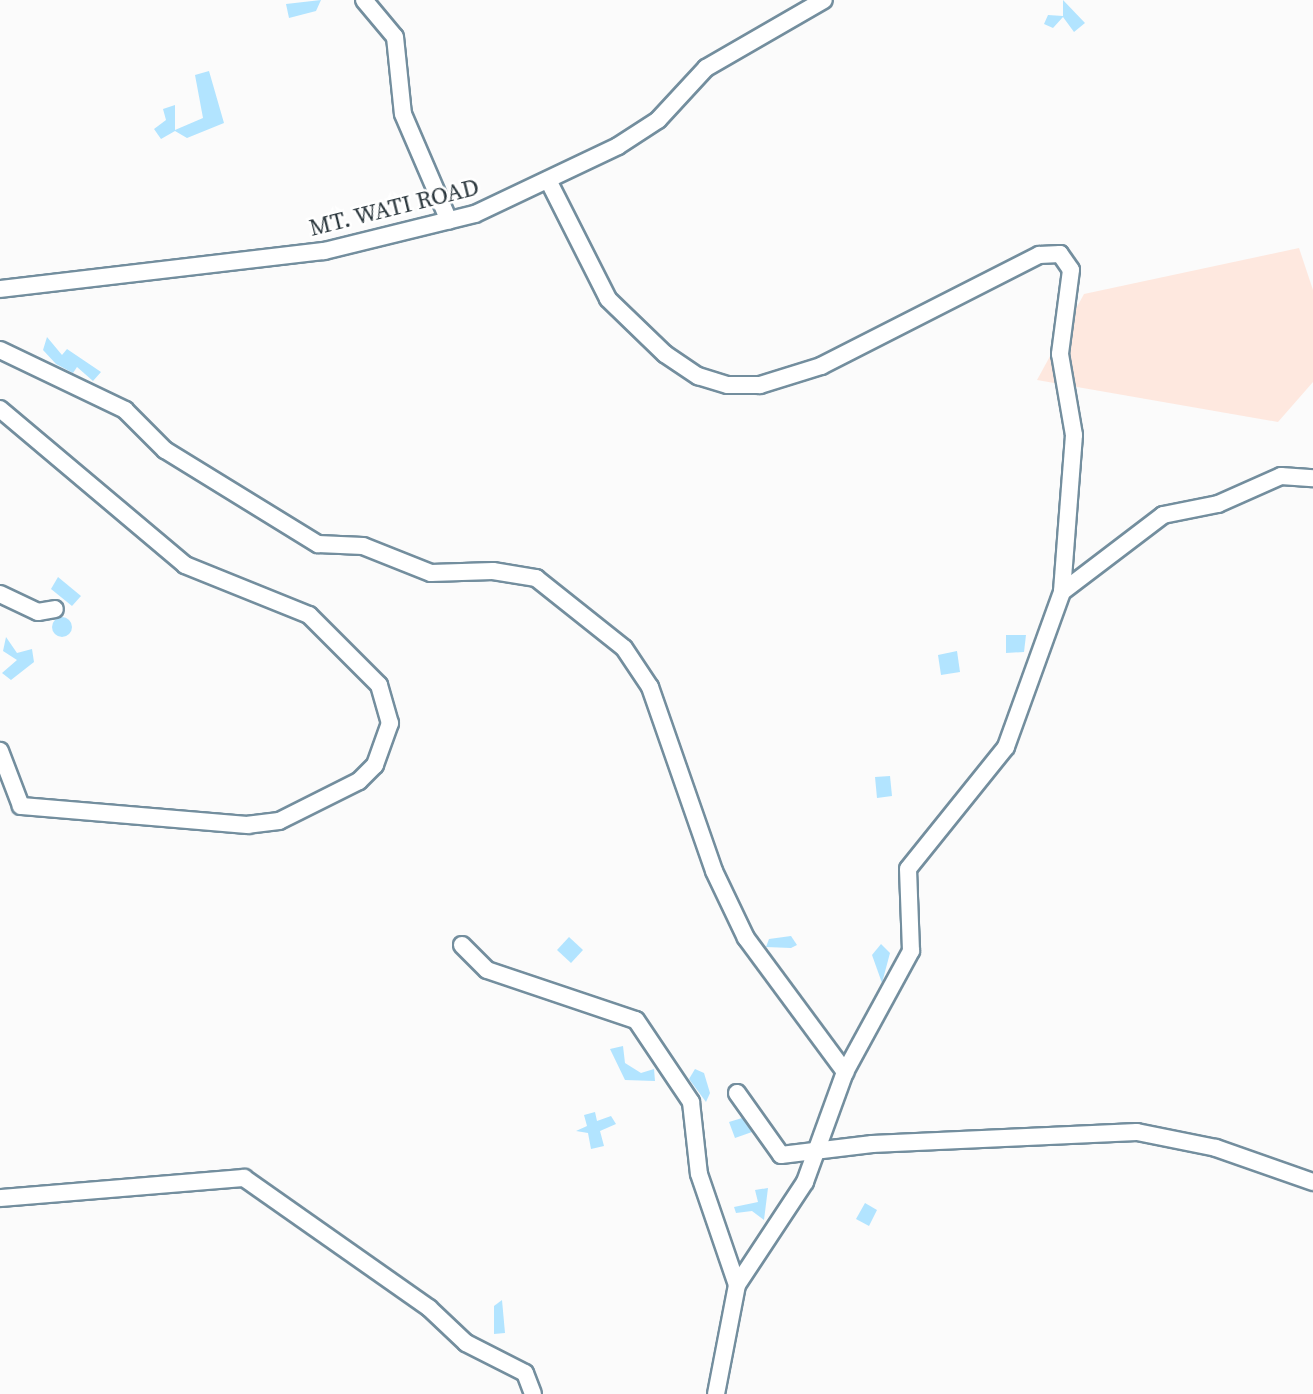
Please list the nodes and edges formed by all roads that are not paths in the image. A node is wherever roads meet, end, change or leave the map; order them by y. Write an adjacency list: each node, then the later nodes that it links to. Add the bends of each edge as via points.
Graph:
1 (364, 0): 4 (street, via 395,37 403,114)
2 (824, 0): 3 (street, MT. WATI ROAD, via 706,68 657,120)
3 (548, 180): 4 (street, MT. WATI ROAD); 9 (street, via 608,299 665,354 698,376 728,385 760,385 821,366 999,270 1039,255 1065,258 1071,270 1060,363 1074,435)
4 (449, 221): 5 (street, MT. WATI ROAD, via 324,251)
5 (0, 289)
6 (0, 349): 14 (street, via 125,410 164,450 318,544 363,545 431,573 493,571 536,578 624,648 650,687 714,871 746,938)
7 (0, 409): 12 (street, via 184,565 310,615 379,685 390,723 375,765 359,781 279,821 248,825 21,806)
8 (1313, 478): 9 (street, via 1281,476 1218,504 1163,514)
9 (1062, 592): 14 (street, via 1006,747 908,869 911,951)
10 (0, 594): 11 (street, via 38,611)
11 (55, 609)
12 (0, 751)
13 (462, 945): 19 (street, via 487,970 636,1020 691,1102 699,1174)
14 (845, 1072): 16 (street)
15 (737, 1093): 16 (street, via 781,1155)
16 (818, 1151): 17 (street, via 1137,1132 1216,1148); 19 (street, via 805,1182)
17 (1313, 1182)
18 (0, 1198): 20 (street, via 244,1178 429,1308 466,1343 525,1373)
19 (737, 1284): 21 (street)
20 (533, 1394)
21 (716, 1394)

